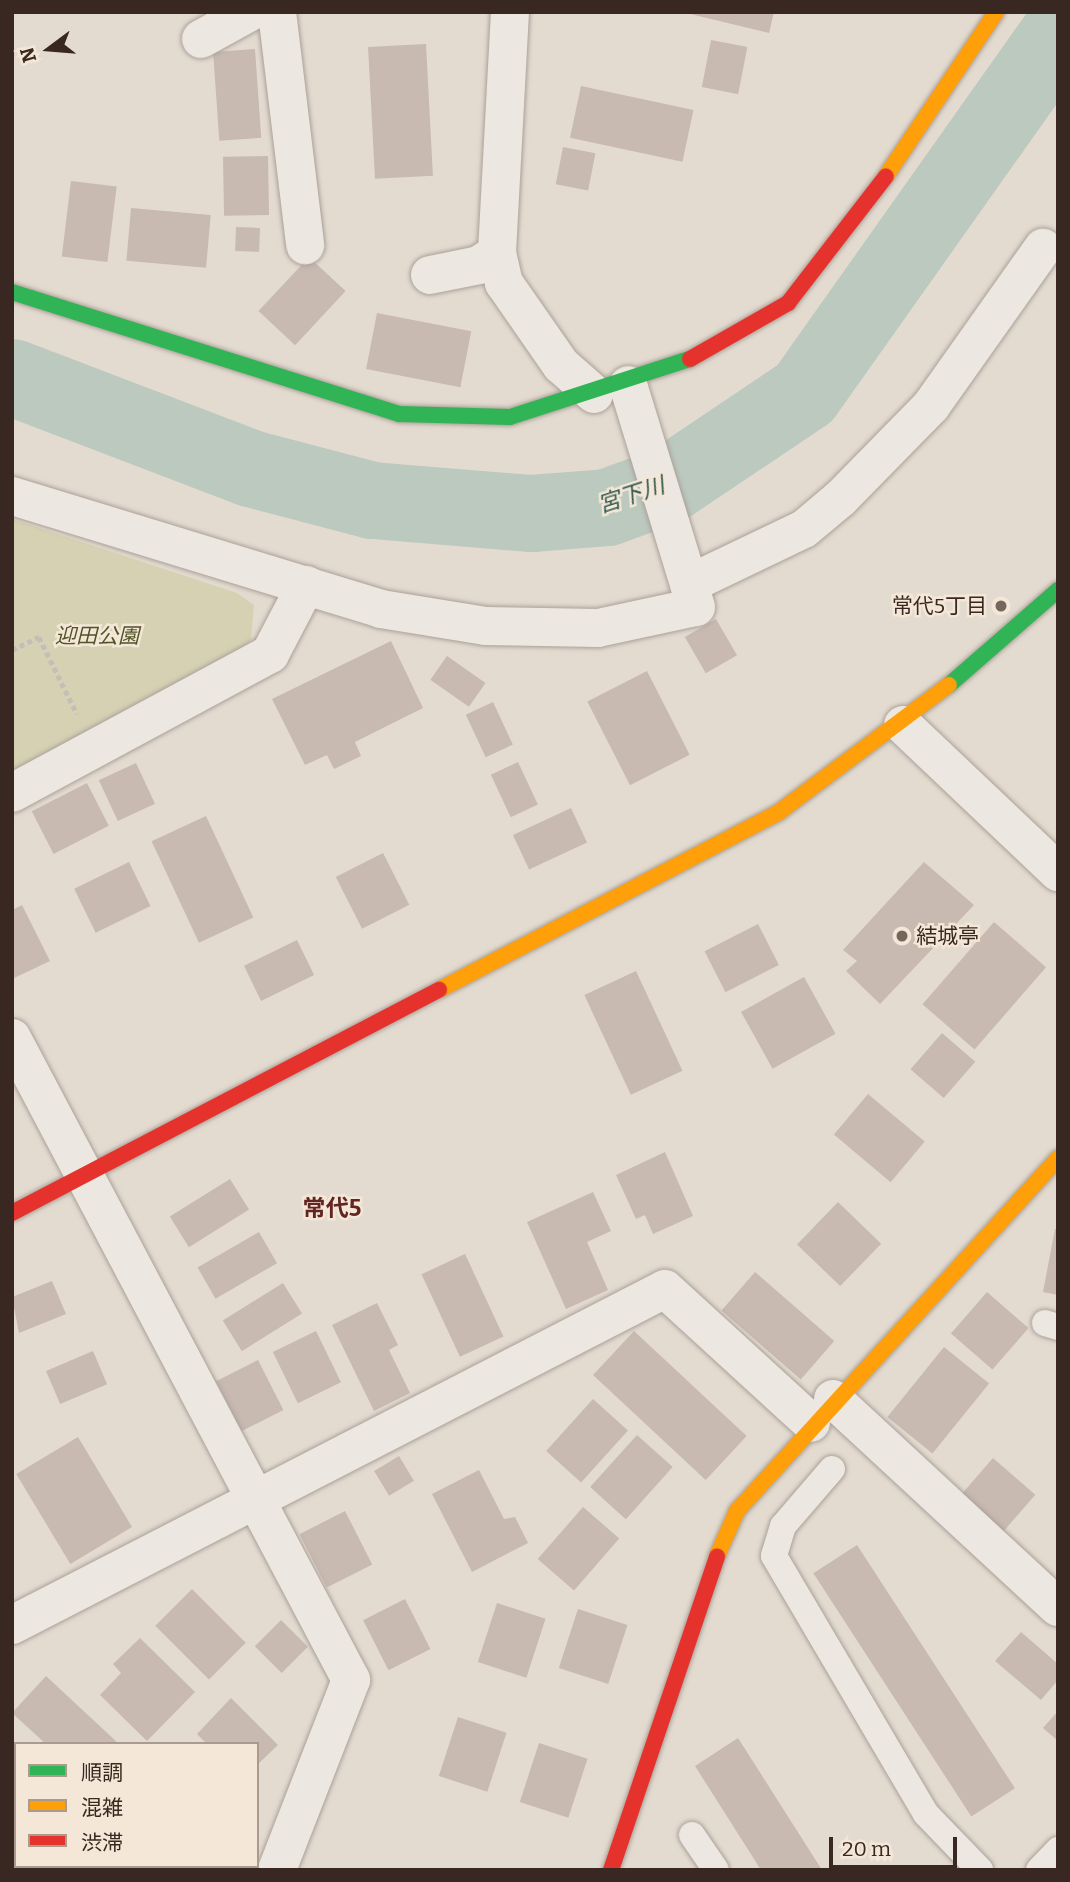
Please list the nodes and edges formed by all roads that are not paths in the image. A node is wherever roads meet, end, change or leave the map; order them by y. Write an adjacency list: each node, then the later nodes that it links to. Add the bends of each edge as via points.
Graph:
1 (250, 12): 5 (street)
2 (277, 12): 6 (street, via 299,153)
3 (510, 12): 8 (street)
4 (996, 12): 11 (street, via 866,205 788,303 706,353)
5 (201, 39)
6 (305, 245)
7 (1042, 248): 13 (street, via 931,406 841,498 804,529)
8 (498, 253): 9 (street, via 479,265); 11 (street, via 504,283 561,365)
9 (430, 275)
10 (12, 292): 11 (street, via 399,414 510,417)
11 (618, 393): 13 (street)
12 (12, 496): 14 (street)
13 (687, 577): 14 (street, via 696,607 598,628 486,626 380,609)
14 (306, 586): 17 (street, via 271,654)
15 (1058, 590): 16 (street)
16 (903, 725): 18 (street); 21 (street, via 779,812)
17 (12, 793)
18 (1058, 872)
19 (12, 1038): 21 (street)
20 (1058, 1158): 23 (street)
21 (85, 1175): 22 (street); 25 (street)
22 (12, 1213)
23 (822, 1411): 25 (street, via 665,1289); 26 (street); 31 (street, via 737,1511)
24 (832, 1469): 33 (lane, via 783,1526 774,1556 926,1814)
25 (253, 1497): 27 (street); 30 (street, via 351,1680)
26 (1051, 1589)
27 (12, 1625)
28 (692, 1835): 32 (lane)
29 (1058, 1850): 34 (lane)
30 (277, 1870)
31 (611, 1870)
32 (716, 1870)
33 (979, 1870)
34 (1039, 1870)

